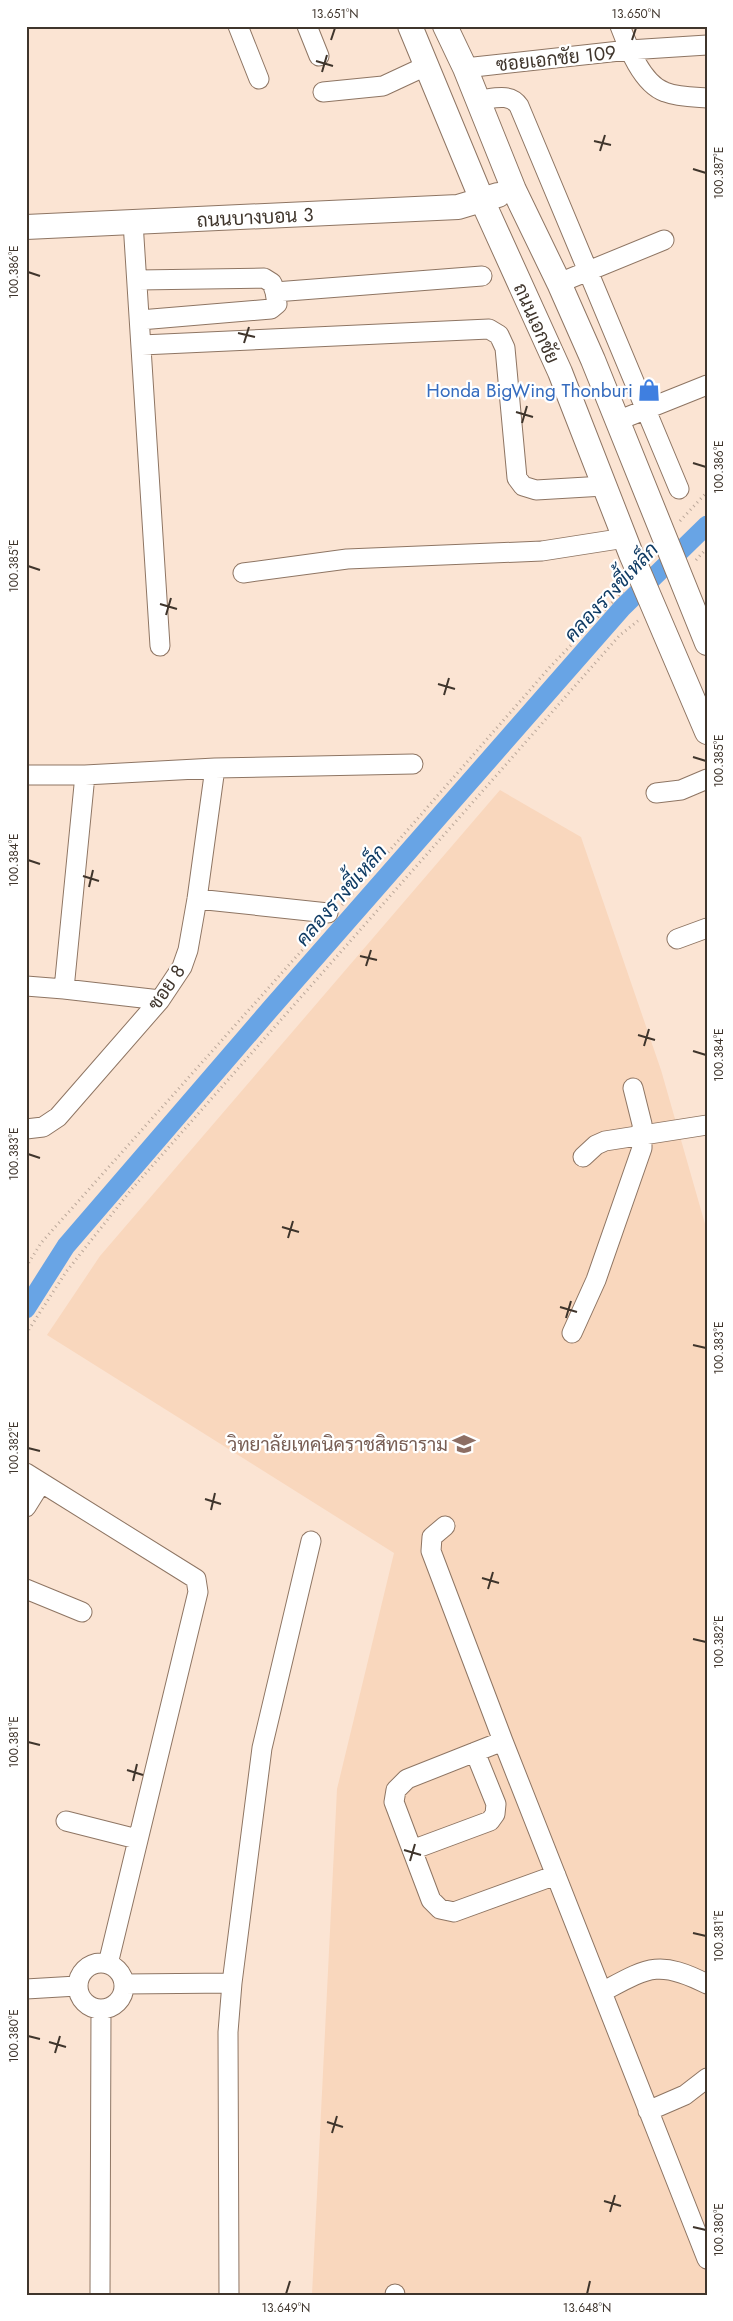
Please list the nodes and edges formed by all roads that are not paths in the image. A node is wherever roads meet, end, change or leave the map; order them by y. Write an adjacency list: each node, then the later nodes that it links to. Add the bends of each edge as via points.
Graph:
1 (238, 26): 11 (street)
2 (308, 26): 8 (street)
3 (410, 26): 9 (main road, ถนนเอกชัย)
4 (445, 26): 10 (main road, ถนนเอกชัย)
5 (620, 26): 7 (street)
6 (707, 45): 7 (street, ซอยเอกชัย 109)
7 (629, 50): 10 (street, ซอยเอกชัย 109); 13 (street, via 655,87 664,92)
8 (319, 56)
9 (426, 66): 12 (street, via 383,86); 16 (main road, ถนนเอกชัย)
10 (465, 68): 14 (main road, ถนนเอกชัย)
11 (259, 79)
12 (323, 92)
13 (707, 98)
14 (478, 100): 15 (main road, ถนนเอกชัย); 20 (street, via 508,97 519,106)
15 (514, 190): 16 (main road, ถนนบางบอน 3); 23 (main road, ถนนเอกชัย)
16 (482, 200): 17 (main road, ถนนบางบอน 3, via 458,207); 30 (main road, ถนนเอกชัย, via 560,372)
17 (133, 222): 18 (main road, ถนนบางบอน 3); 22 (street)
18 (26, 227)
19 (664, 240): 20 (street)
20 (588, 271): 23 (street); 28 (street)
21 (482, 276): 24 (street)
22 (138, 280): 24 (street, via 264,278 272,283); 25 (street)
23 (559, 283): 29 (main road, ถนนเอกชัย)
24 (276, 292): 25 (street, via 277,304 271,309)
25 (140, 320): 26 (street)
26 (142, 346): 30 (street, via 489,329 499,335 505,348 517,478 523,486 536,490); 35 (street)
27 (707, 385): 28 (street)
28 (646, 409): 29 (street); 31 (street)
29 (617, 421): 34 (main road, ถนนเอกชัย, via 671,531 688,600)
30 (604, 486): 32 (main road, ถนนเอกชัย)
31 (679, 489)
32 (628, 546): 33 (street, via 347,559); 36 (main road, ถนนเอกชัย, via 652,619)
33 (243, 573)
34 (707, 643)
35 (160, 646)
36 (707, 732)
37 (413, 764): 38 (street)
38 (215, 768): 40 (street); 43 (street, ซอย 8)
39 (26, 775): 40 (street)
40 (86, 775): 48 (street)
41 (707, 779): 42 (street, via 681,790)
42 (656, 793)
43 (197, 899): 44 (street); 49 (street, ซอย 8, via 182,967)
44 (332, 913)
45 (707, 928): 46 (street)
46 (677, 939)
47 (26, 986): 48 (street)
48 (64, 989): 49 (street)
49 (160, 1000): 52 (street, ซอย 8, via 58,1117 44,1127)
50 (633, 1088): 53 (street)
51 (707, 1125): 53 (street)
52 (29, 1130)
53 (642, 1136): 54 (street, via 605,1141); 55 (street, via 642,1148 596,1280)
54 (583, 1157)
55 (572, 1333)
56 (34, 1478): 57 (street); 65 (street, via 196,1579 198,1592)
57 (26, 1507)
58 (445, 1526): 62 (street, via 432,1537 431,1551)
59 (311, 1540): 69 (street, via 262,1748)
60 (26, 1589): 61 (street)
61 (82, 1612)
62 (503, 1741): 63 (street); 67 (street)
63 (475, 1752): 66 (street, via 407,1780 396,1790 394,1802); 66 (street, via 496,1804 495,1814 490,1820)
64 (66, 1821): 65 (street)
65 (137, 1839): 68 (street)
66 (412, 1850): 67 (street, via 431,1900 440,1909 454,1912)
67 (556, 1875): 74 (street)
68 (108, 1964): 70 (street, via 118,1970); 72 (street, via 92,1964 85,1969)
69 (232, 1983): 70 (street); 80 (street, via 228,2032)
70 (124, 1984): 75 (street, via 117,2002)
71 (707, 1984): 74 (street, via 665,1968 642,1970)
72 (78, 1986): 73 (street); 75 (street, via 84,2002)
73 (26, 1989)
74 (602, 1992): 77 (street)
75 (101, 2009): 79 (street)
76 (707, 2078): 77 (street, via 685,2095)
77 (648, 2111): 78 (street)
78 (707, 2259)
79 (100, 2295)
80 (230, 2295)

